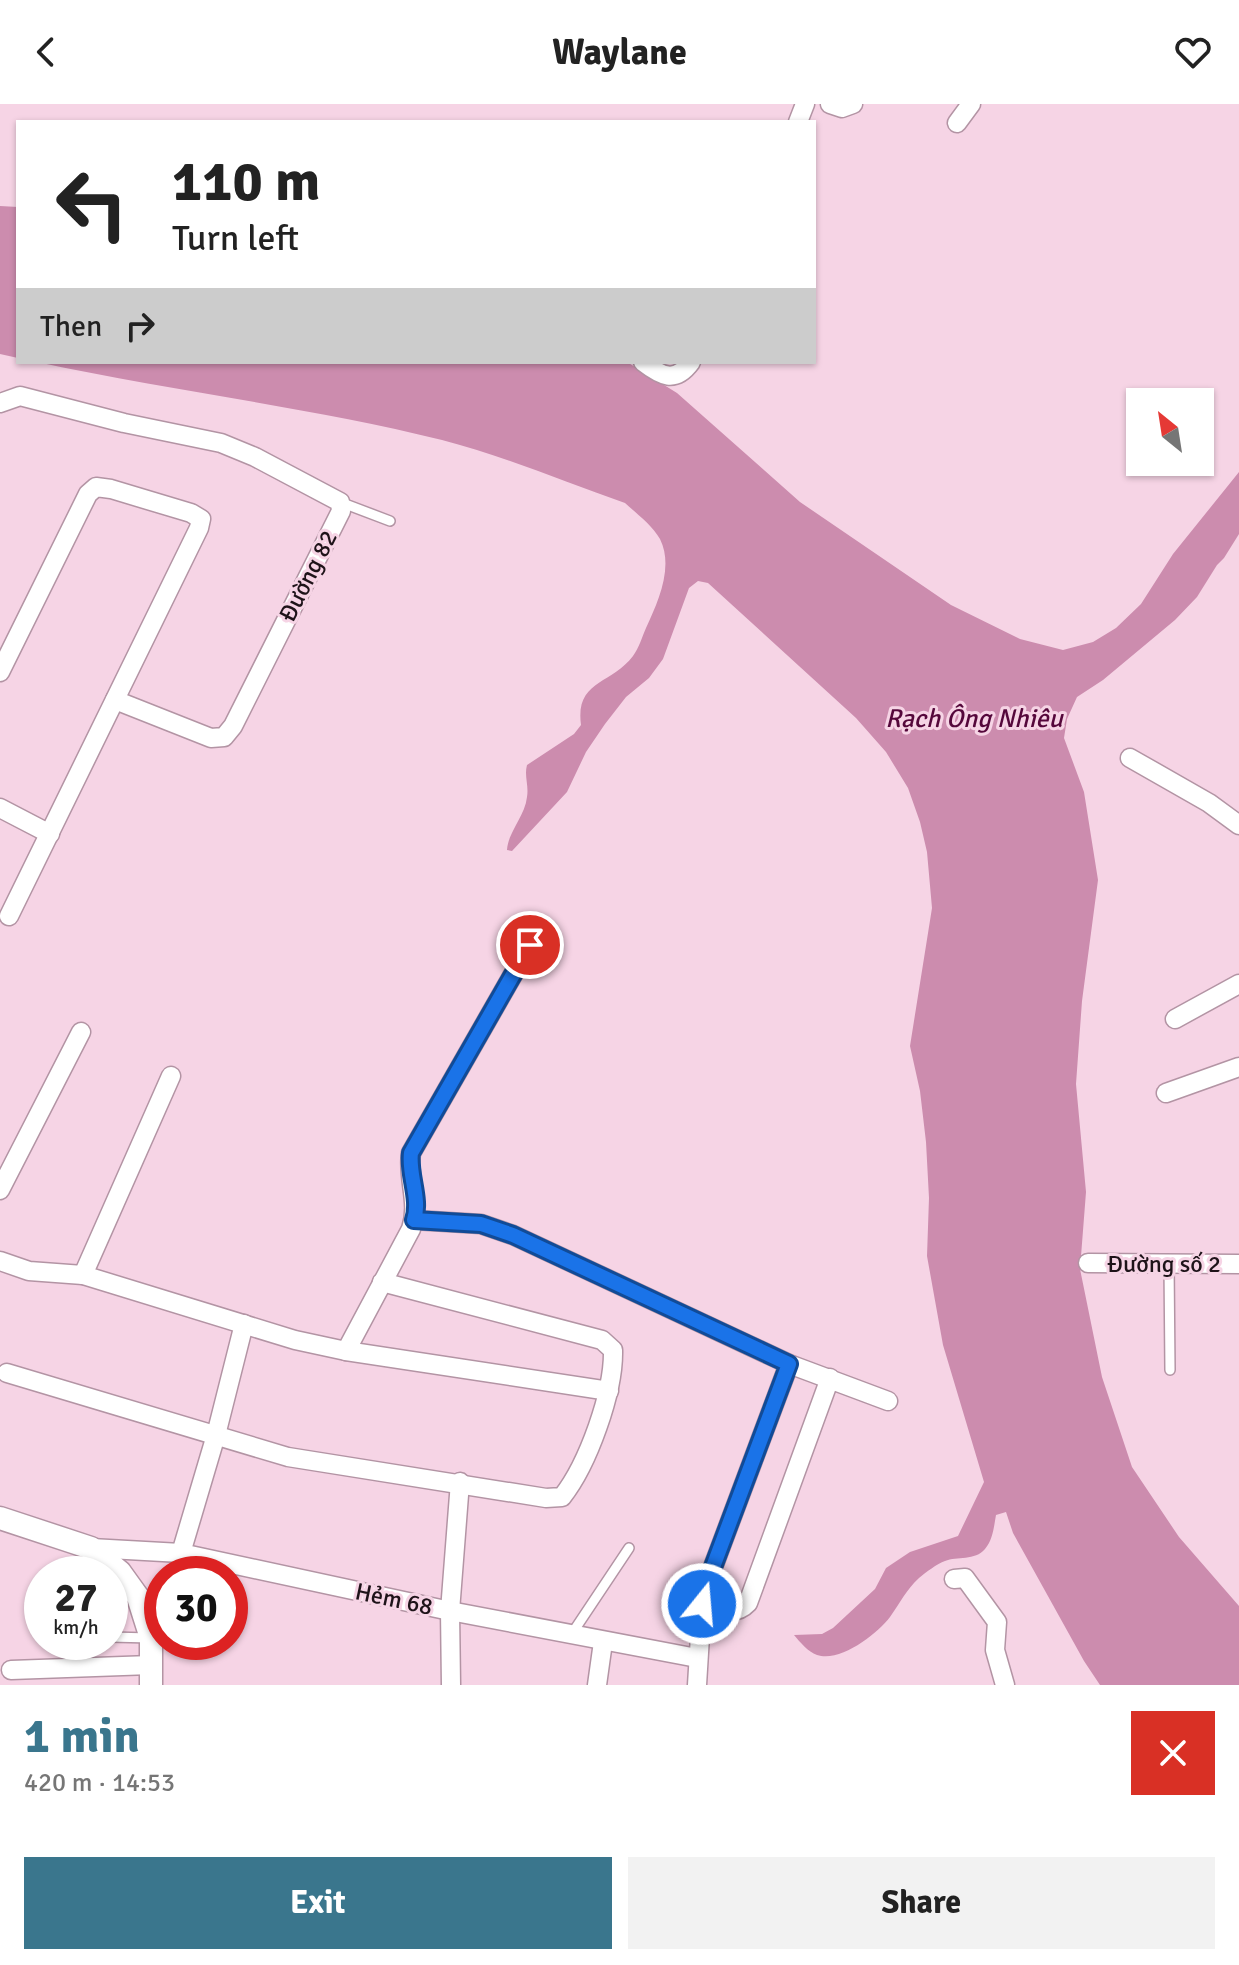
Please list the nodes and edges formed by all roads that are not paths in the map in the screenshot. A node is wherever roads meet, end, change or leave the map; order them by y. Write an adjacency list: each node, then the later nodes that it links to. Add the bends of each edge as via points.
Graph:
1 (830, 104): 2 (street)
2 (853, 104)
3 (971, 104): 4 (street)
4 (957, 123)
5 (646, 364): 6 (street, via 669,378)
6 (689, 364)
7 (0, 403): 8 (street, Đường 82, via 20,396 221,443)
8 (340, 502): 9 (lane); 11 (street, Đường 82, via 341,511 224,737 211,738)
9 (390, 521)
10 (0, 672): 11 (street, via 88,494 96,487 111,489 201,519)
11 (115, 700): 15 (street)
12 (1130, 758): 14 (street)
13 (0, 808): 15 (street)
14 (1239, 825)
15 (50, 834): 16 (street)
16 (9, 916)
17 (530, 945): 25 (street, via 411,1153)
18 (1239, 984): 19 (street)
19 (1175, 1019)
20 (81, 1032): 24 (street)
21 (1239, 1067): 23 (street)
22 (171, 1076): 30 (street)
23 (1166, 1093)
24 (0, 1190)
25 (414, 1220): 31 (street); 34 (street, via 470,1223 513,1235)
26 (0, 1261): 30 (street, via 29,1271)
27 (1088, 1263): 28 (street, Đường số 2)
28 (1169, 1264): 29 (street, Đường số 2); 35 (lane)
29 (1239, 1264)
30 (83, 1275): 32 (street)
31 (382, 1282): 33 (street); 38 (street, via 602,1340 613,1350)
32 (244, 1324): 33 (street); 40 (street)
33 (346, 1351): 38 (street)
34 (789, 1364): 37 (street); 47 (street)
35 (1170, 1370)
36 (7, 1373): 40 (street)
37 (830, 1378): 39 (street); 47 (street, via 748,1603 734,1612)
38 (609, 1391): 41 (street, via 581,1469 562,1497)
39 (888, 1401)
40 (216, 1435): 41 (street, via 288,1457); 45 (street)
41 (460, 1482): 48 (street)
42 (0, 1518): 43 (street)
43 (91, 1548): 45 (street, Hẻm 68); 49 (street, via 120,1572)
44 (629, 1548): 50 (lane)
45 (181, 1553): 48 (street, Hẻm 68)
46 (954, 1579): 58 (street, via 965,1578 997,1622 995,1650)
47 (702, 1604): 52 (street)
48 (450, 1611): 50 (street, Hẻm 68); 55 (street)
49 (144, 1616)
50 (571, 1635): 51 (street, Hẻm 68)
51 (603, 1642): 52 (street, Hẻm 68); 56 (street)
52 (697, 1658): 57 (street)
53 (11, 1670): 54 (street)
54 (151, 1675)
55 (451, 1685)
56 (597, 1685)
57 (697, 1685)
58 (1005, 1685)

